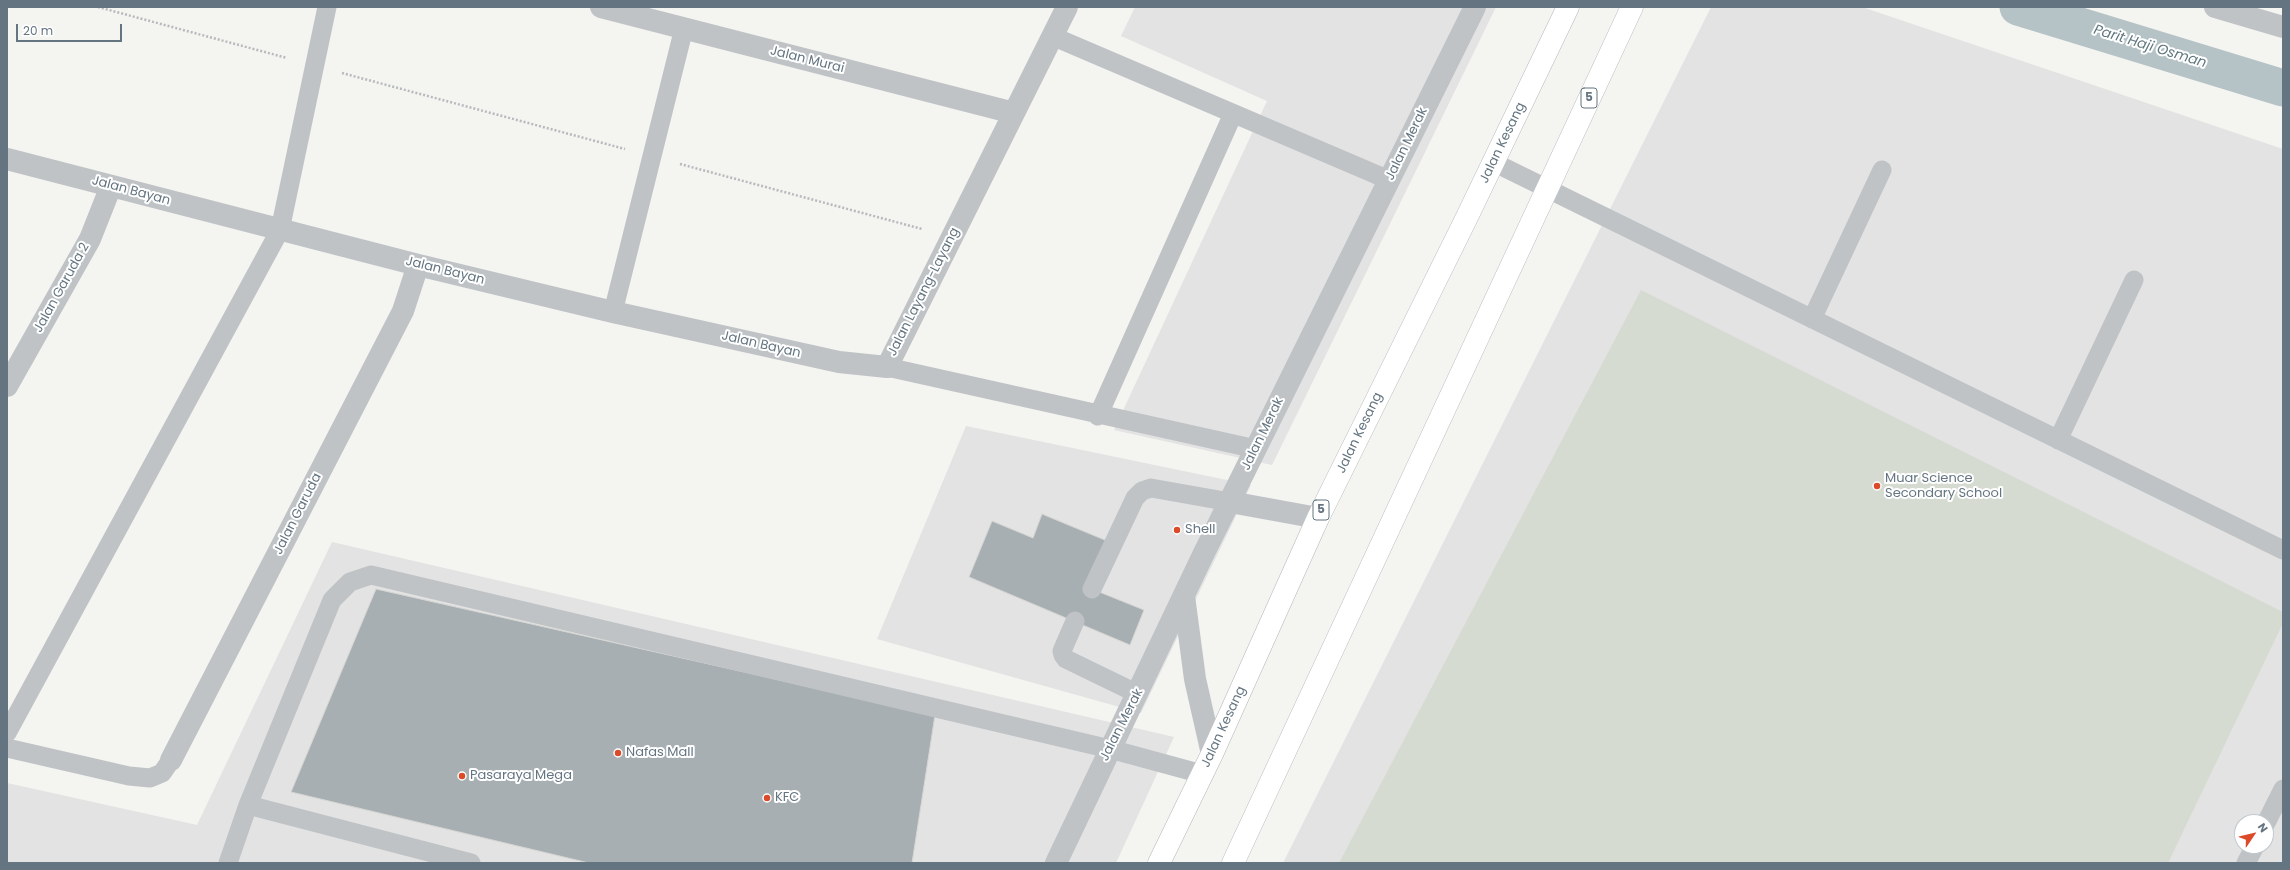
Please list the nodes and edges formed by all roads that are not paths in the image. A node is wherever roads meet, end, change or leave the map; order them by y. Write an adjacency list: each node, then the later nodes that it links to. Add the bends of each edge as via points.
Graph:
1 (327, 7): 20 (lane)
2 (601, 7): 8 (street, Jalan Murai)
3 (1067, 7): 11 (street, Jalan Layang-Layang)
4 (1475, 7): 17 (street, Jalan Merak)
5 (1568, 7): 15 (main road, Jalan Kesang / 5)
6 (1632, 7): 19 (main road, 5)
7 (2215, 7): 9 (street)
8 (646, 13): 10 (street, Jalan Murai)
9 (2283, 26)
10 (684, 28): 12 (street, Jalan Murai); 23 (lane)
11 (1052, 36): 12 (street, Jalan Layang-Layang); 13 (lane)
12 (1014, 113): 25 (street, Jalan Layang-Layang)
13 (1234, 114): 17 (lane); 27 (lane)
14 (7, 159): 18 (street, Jalan Bayan)
15 (1493, 162): 19 (lane); 31 (main road, Jalan Kesang / 5)
16 (1882, 170): 24 (lane)
17 (1389, 180): 29 (street, Jalan Merak)
18 (111, 186): 20 (street, Jalan Bayan); 26 (street, Jalan Garuda 2, via 90,239)
19 (1547, 189): 24 (lane); 51 (main road, 5)
20 (280, 230): 21 (street, Jalan Bayan); 37 (lane)
21 (418, 265): 23 (street, Jalan Bayan); 41 (street, Jalan Garuda, via 403,311)
22 (2134, 280): 28 (lane)
23 (613, 312): 25 (street, Jalan Bayan, via 839,362)
24 (1812, 319): 28 (lane)
25 (887, 367): 27 (lane, Jalan Layang-Layang)
26 (7, 386)
27 (1098, 416): 29 (lane, Jalan Layang-Layang)
28 (2058, 440): 32 (lane)
29 (1256, 449): 30 (street, Jalan Merak)
30 (1230, 502): 31 (street); 33 (lane, via 1151,488 1142,491 1135,498); 34 (street, Jalan Merak)
31 (1318, 518): 40 (main road, Jalan Kesang / 5)
32 (2283, 550)
33 (1092, 589)
34 (1184, 596): 36 (street, Jalan Merak); 40 (street, via 1195,679)
35 (1074, 621): 36 (lane, via 1062,651 1066,659)
36 (1138, 694): 39 (street, Jalan Merak)
37 (7, 733)
38 (7, 748): 41 (lane, via 129,776 150,778 162,773)
39 (1110, 749): 42 (lane); 44 (lane, via 372,575 350,582 332,600); 49 (street, Jalan Merak)
40 (1212, 754): 42 (main road, Jalan Kesang / 5)
41 (170, 760)
42 (1202, 774): 50 (main road, Jalan Kesang / 5)
43 (2283, 789): 45 (lane)
44 (248, 805): 47 (lane); 48 (lane)
45 (2271, 814)
46 (2251, 854): 52 (lane)
47 (228, 863)
48 (471, 863)
49 (1056, 863)
50 (1159, 863)
51 (1233, 863)
52 (2246, 863)

